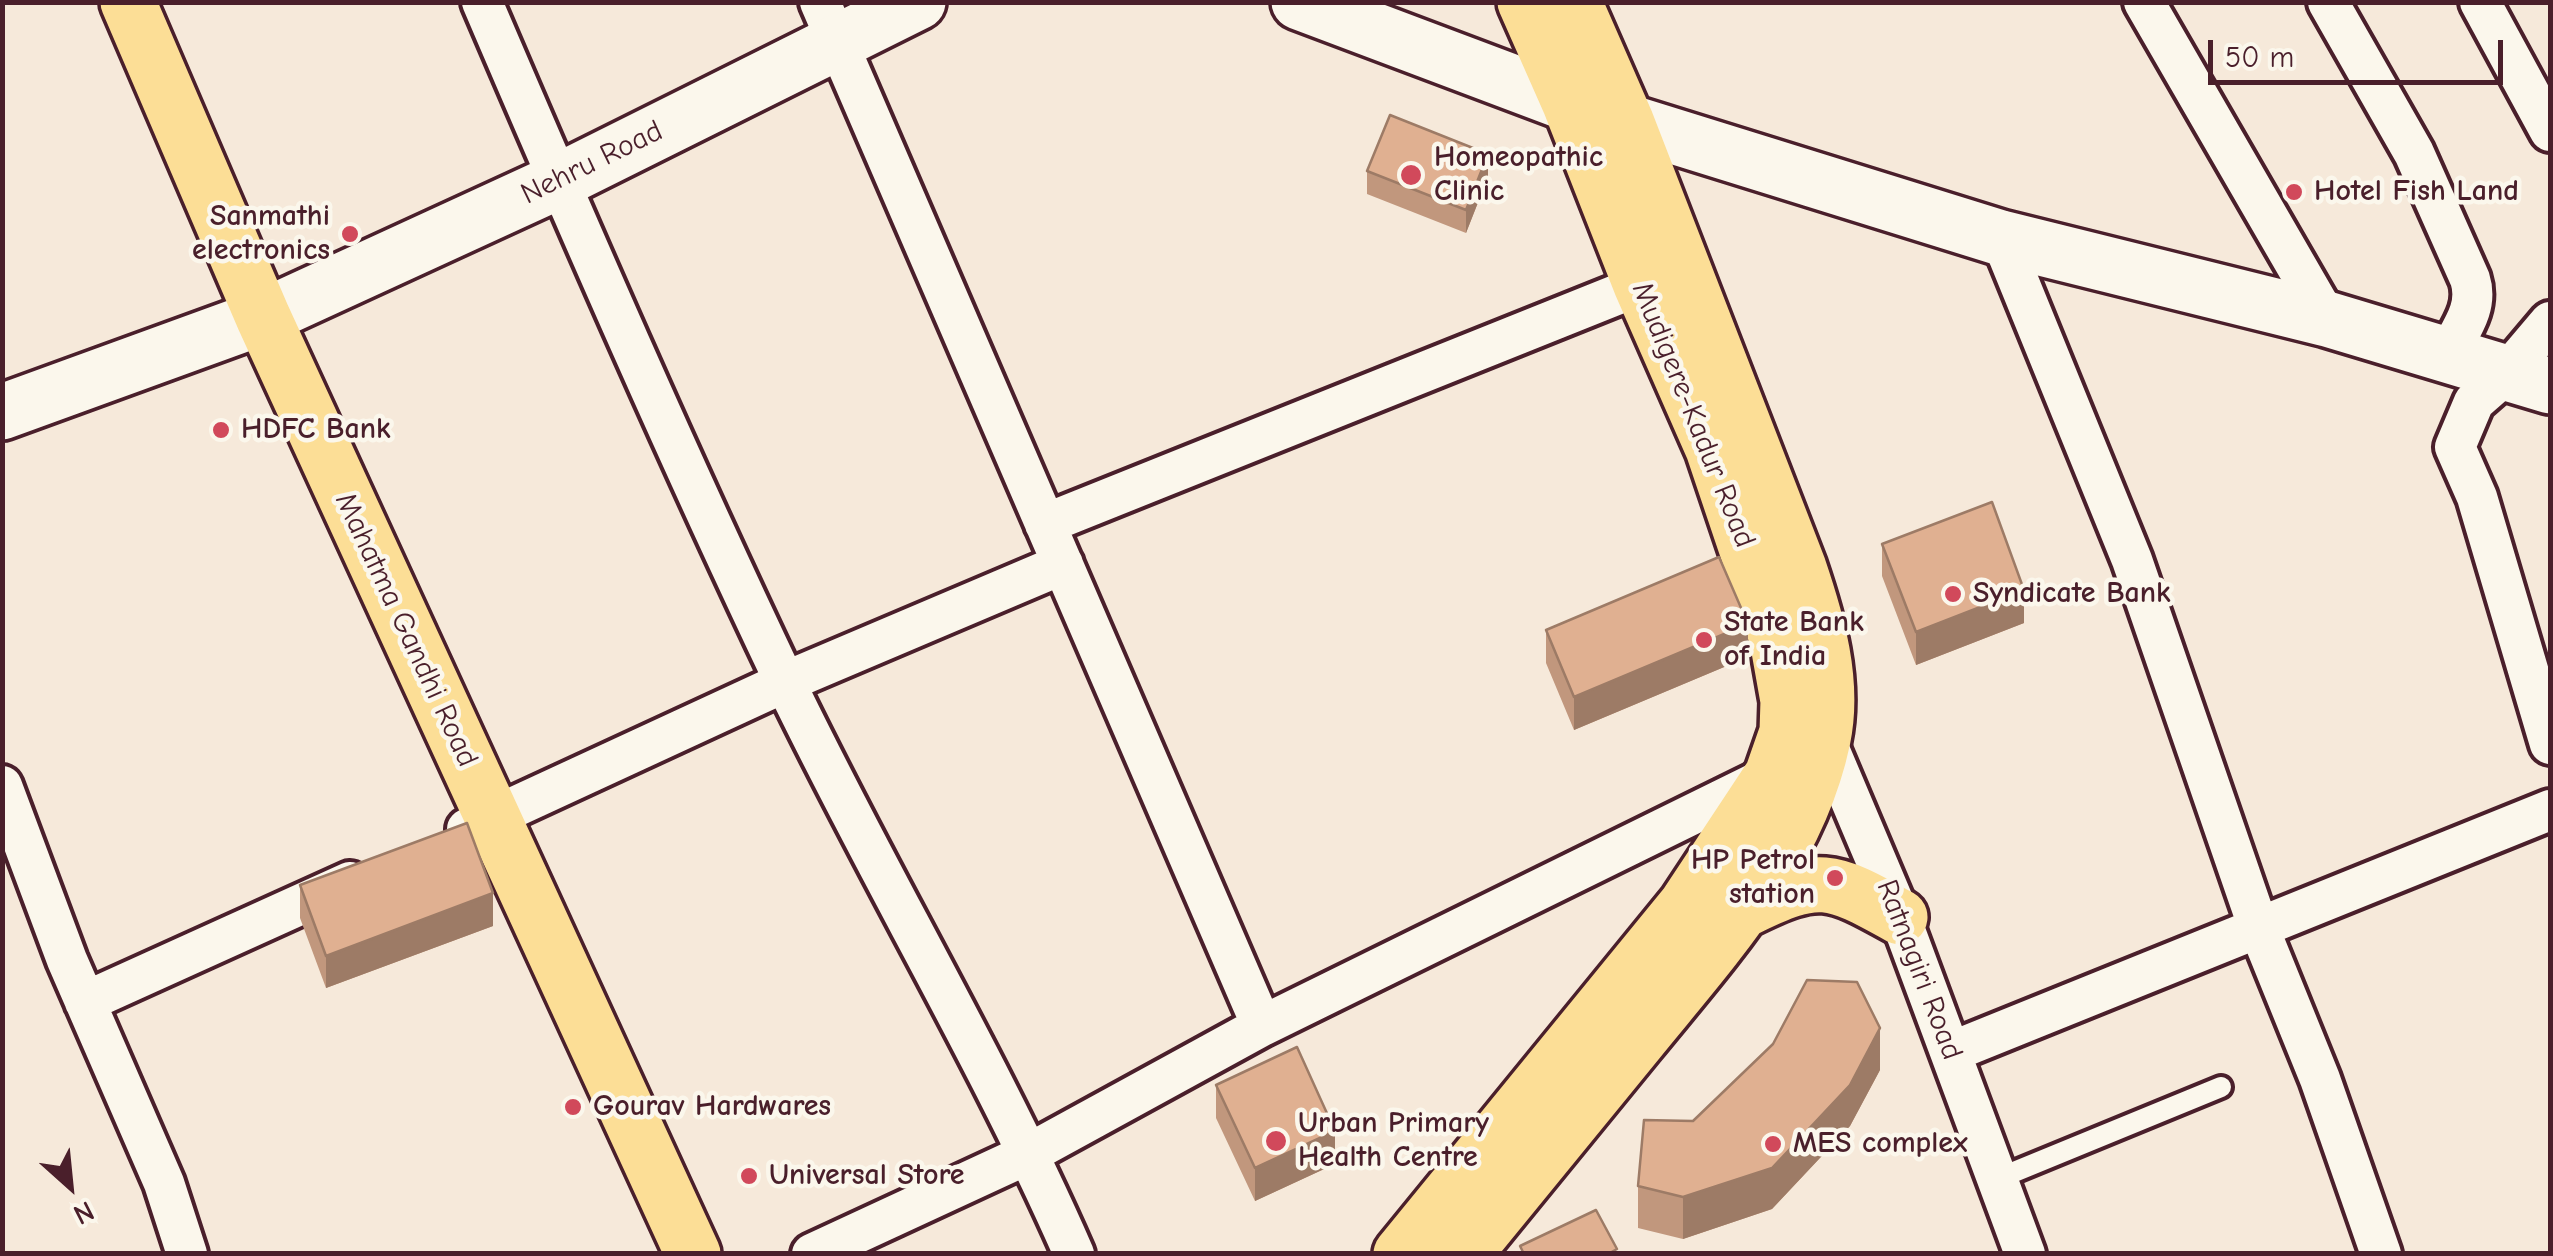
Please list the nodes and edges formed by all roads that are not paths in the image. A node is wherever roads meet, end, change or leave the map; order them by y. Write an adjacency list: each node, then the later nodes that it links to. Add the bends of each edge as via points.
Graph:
1 (128, 2): 17 (main road, Mahatma Gandhi Road)
2 (482, 2): 14 (street)
3 (918, 2): 10 (street, Nehru Road)
4 (1299, 2): 11 (street)
5 (1525, 2): 11 (main road, Mudigere-Kadur Road)
6 (1574, 2): 12 (main road, Mudigere-Kadur Road)
7 (2144, 2): 18 (street)
8 (2328, 2): 20 (street, via 2414,152 2475,293)
9 (2480, 2): 13 (street)
10 (828, 22): 14 (street, Nehru Road); 23 (street)
11 (1570, 104): 12 (street); 16 (main road, Mudigere-Kadur Road)
12 (1626, 121): 15 (street); 26 (main road, Mudigere-Kadur Road, via 1816,618 1823,656)
13 (2550, 131)
14 (559, 182): 17 (street, Nehru Road); 25 (street)
15 (2001, 238): 18 (street); 36 (street, via 2132,560)
16 (1641, 285): 23 (street); 26 (main road, Mudigere-Kadur Road, via 1713,449)
17 (263, 317): 22 (street, Nehru Road); 31 (main road, Mahatma Gandhi Road)
18 (2326, 319): 20 (street)
19 (2550, 322): 21 (street)
20 (2448, 354): 21 (street)
21 (2528, 380): 27 (street, via 2474,402 2454,447 2478,497)
22 (2, 412)
23 (1045, 524): 24 (street)
24 (1063, 564): 25 (street); 38 (street)
25 (785, 682): 31 (street); 41 (street)
26 (1806, 719): 28 (main road, Mudigere-Kadur Road, via 1786,732); 34 (main road, Mudigere-Kadur Road, via 1808,790); 35 (street, Ratnagiri Road)
27 (2550, 744)
28 (1772, 775): 38 (street); 47 (main road, Mudigere-Kadur Road, via 1686,905)
29 (2, 786): 37 (street)
30 (2550, 810): 36 (street)
31 (492, 818): 32 (street); 44 (main road, Mahatma Gandhi Road)
32 (440, 842)
33 (386, 866): 37 (street)
34 (1746, 909): 35 (main road, via 1792,886 1818,882 1852,890); 48 (main road, Mudigere-Kadur Road)
35 (1900, 917): 39 (street, Ratnagiri Road)
36 (2258, 926): 39 (street); 50 (street)
37 (86, 1002): 43 (street, via 164,1183)
38 (1262, 1026): 41 (street)
39 (1951, 1052): 42 (street, Ratnagiri Road)
40 (2221, 1086): 42 (lane)
41 (1030, 1153): 45 (street); 46 (street)
42 (1998, 1179): 49 (street, Ratnagiri Road)
43 (186, 1254)
44 (692, 1254)
45 (812, 1254)
46 (1074, 1254)
47 (1401, 1254)
48 (1464, 1254)
49 (2025, 1254)
50 (2381, 1254)

